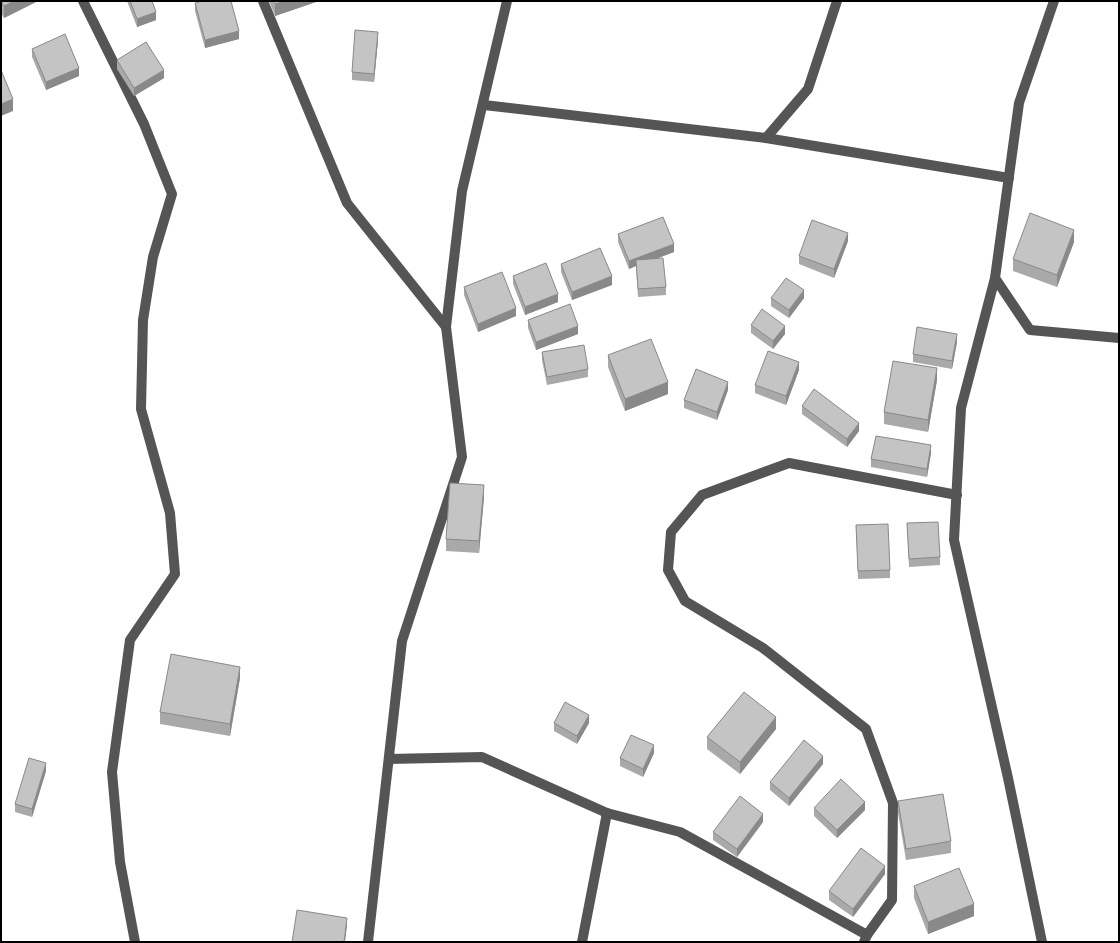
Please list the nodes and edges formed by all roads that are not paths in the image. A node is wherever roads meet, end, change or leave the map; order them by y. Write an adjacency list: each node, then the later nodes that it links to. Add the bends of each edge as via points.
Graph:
1 (83, 1): 16 (street, via 144,124 172,194 152,257 143,320 141,409 170,513 175,574 130,640 112,772 120,862)
2 (263, 1): 10 (street, via 347,203)
3 (507, 1): 6 (street)
4 (837, 1): 7 (street, via 808,90)
5 (1054, 1): 8 (street, via 1019,103)
6 (484, 105): 7 (street); 10 (street, via 462,191)
7 (766, 138): 8 (street)
8 (1009, 178): 9 (street)
9 (995, 278): 11 (street, via 1030,330); 12 (street, via 961,408)
10 (446, 327): 13 (street, via 462,457 402,641)
11 (1119, 338)
12 (957, 495): 15 (street, via 789,463 702,495 672,532 668,570 685,601 763,648 866,729 893,803 892,900); 19 (street, via 954,540)
13 (388, 759): 14 (street, via 482,757); 17 (street)
14 (607, 813): 15 (street, via 680,832); 18 (street)
15 (865, 938)
16 (135, 942)
17 (368, 942)
18 (582, 942)
19 (1042, 942)

